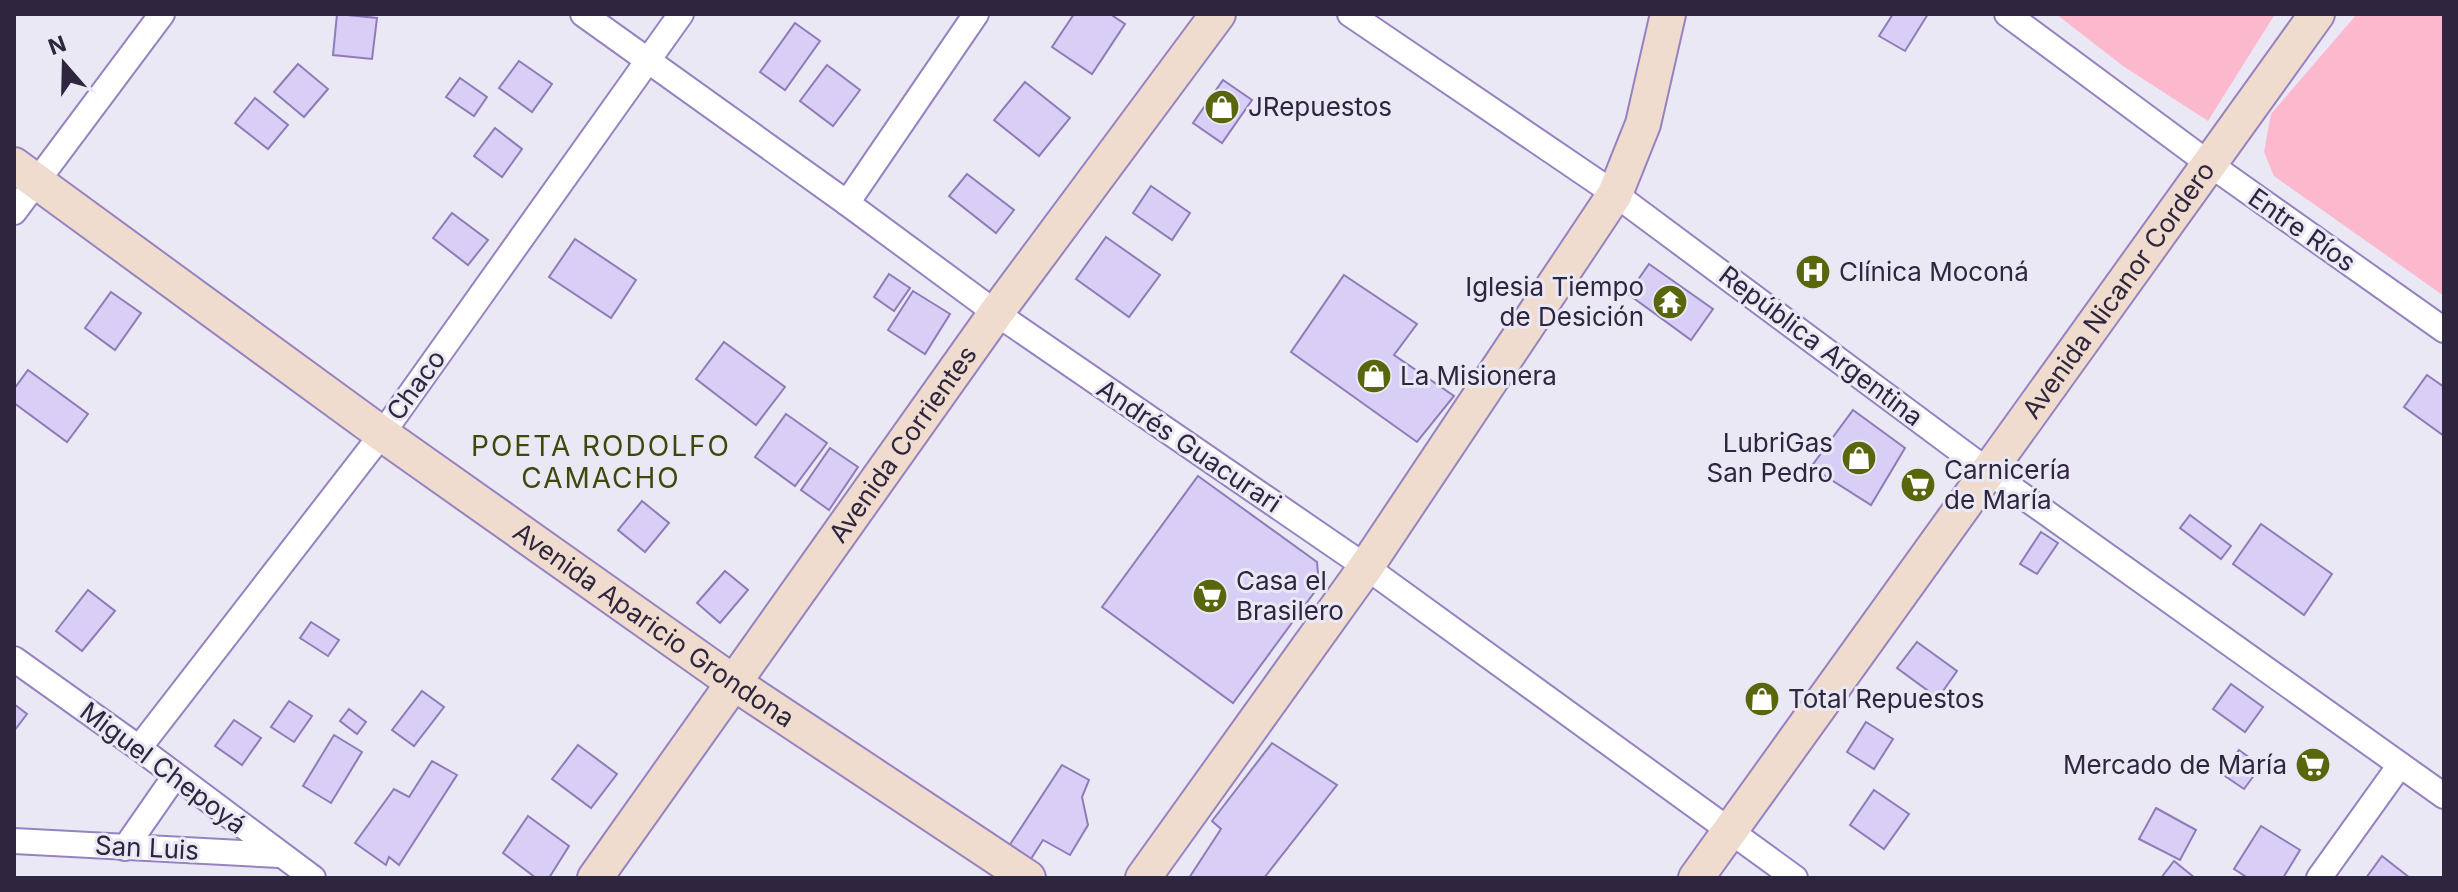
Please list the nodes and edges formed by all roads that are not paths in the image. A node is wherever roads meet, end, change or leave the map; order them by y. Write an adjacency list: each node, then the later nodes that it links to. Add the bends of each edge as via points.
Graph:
1 (162, 14): 12 (street)
2 (583, 14): 10 (street, Andrés Guacurari)
3 (681, 14): 10 (street, Chaco)
4 (1218, 14): 16 (main road, Avenida Corrientes)
5 (1350, 14): 13 (street, República Argentina)
6 (1668, 14): 13 (main road, via 1643,124)
7 (2007, 14): 11 (street, Entre Ríos)
8 (2317, 14): 11 (main road, Avenida Nicanor Cordero)
9 (965, 18): 14 (street)
10 (649, 60): 14 (street, Andrés Guacurari); 18 (street, Chaco)
11 (2208, 163): 17 (street, Entre Ríos); 19 (main road, Avenida Nicanor Cordero)
12 (25, 173): 15 (street); 18 (main road, Avenida Aparicio Grondona)
13 (1615, 194): 19 (street, República Argentina); 20 (main road)
14 (847, 203): 16 (street, Andrés Guacurari)
15 (14, 212)
16 (996, 313): 20 (street, Andrés Guacurari); 22 (main road, Avenida Corrientes)
17 (2444, 330)
18 (382, 434): 22 (main road, Avenida Aparicio Grondona); 23 (street, Chaco)
19 (1989, 472): 24 (street, República Argentina); 27 (main road, Avenida Nicanor Cordero)
20 (1366, 567): 27 (street, Andrés Guacurari); 34 (main road)
21 (14, 659): 23 (street, Miguel Chepoyá)
22 (734, 683): 32 (main road, Avenida Corrientes); 33 (main road, Avenida Aparicio Grondona)
23 (139, 748): 25 (street, Miguel Chepoyá)
24 (2400, 765): 26 (street, República Argentina); 37 (street)
25 (175, 776): 29 (street); 30 (street, Miguel Chepoyá)
26 (2444, 796)
27 (1729, 830): 35 (main road, Avenida Nicanor Cordero); 36 (street, Andrés Guacurari)
28 (14, 841): 29 (street, San Luis)
29 (125, 848): 30 (street, San Luis)
30 (278, 866): 31 (street, Miguel Chepoyá)
31 (313, 878)
32 (595, 878)
33 (1028, 878)
34 (1143, 878)
35 (1696, 878)
36 (1795, 878)
37 (2319, 878)

